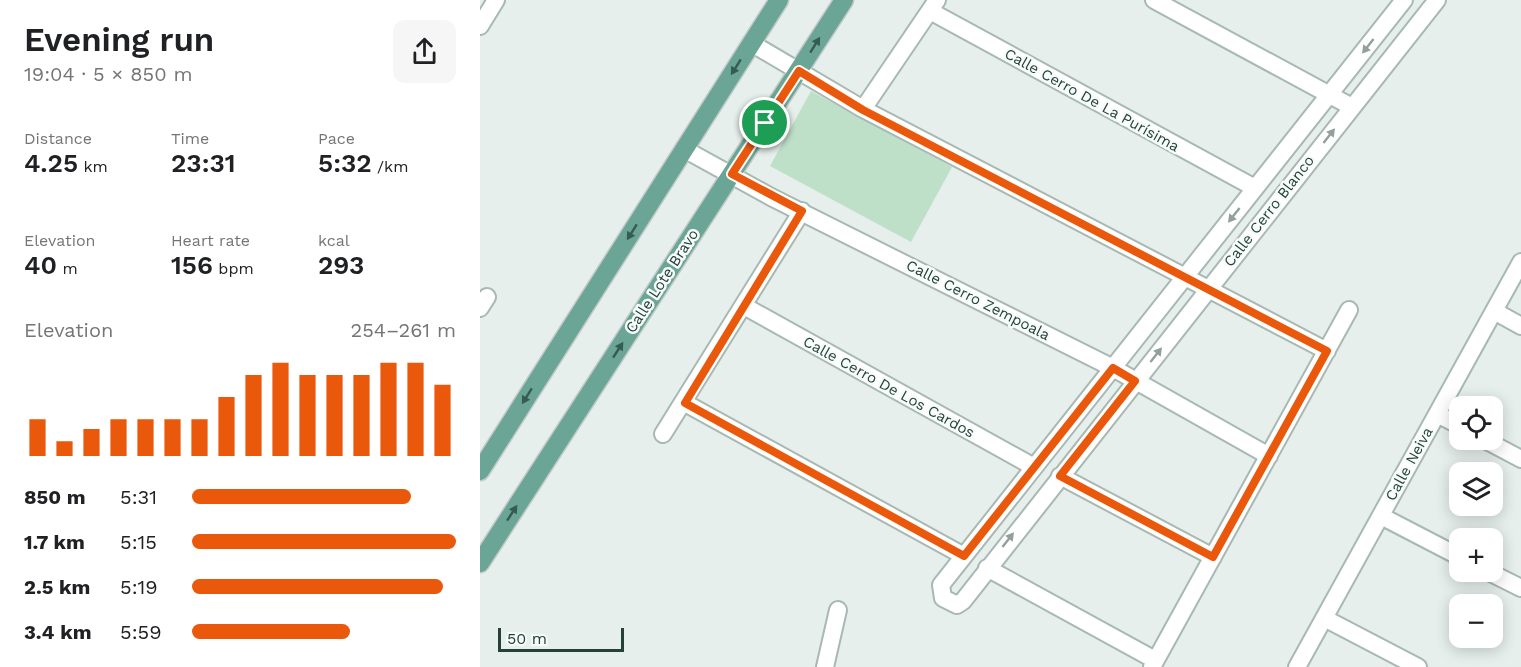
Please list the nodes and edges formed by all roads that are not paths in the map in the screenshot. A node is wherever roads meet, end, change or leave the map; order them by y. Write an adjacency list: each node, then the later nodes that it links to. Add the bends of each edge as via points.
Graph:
1 (496, 0): 8 (street)
2 (779, 0): 9 (main road)
3 (844, 0): 10 (main road, Calle Lote Bravo, one-way to 3)
4 (1154, 0): 11 (street)
5 (1437, 0): 12 (street, Calle Cerro Blanco)
6 (1401, 1): 11 (street, Calle Cerro Blanco, one-way to 11)
7 (934, 6): 13 (street); 16 (street, Calle Cerro De La Purísima)
8 (480, 26)
9 (751, 43): 10 (street); 14 (main road, one-way to 14)
10 (799, 71): 13 (street); 15 (main road, Calle Lote Bravo)
11 (1329, 95): 12 (street); 16 (street, Calle Cerro Blanco)
12 (1352, 107): 20 (street, Calle Cerro Blanco, one-way to 12)
13 (863, 110): 19 (street)
14 (684, 149): 15 (street, Calle Cerro Zempoala); 36 (main road, one-way to 36)
15 (732, 174): 17 (street, Calle Cerro Zempoala); 42 (main road, Calle Lote Bravo, one-way to 15)
16 (1255, 188): 19 (street, Calle Cerro Blanco, one-way to 19)
17 (802, 211): 21 (street); 26 (street, Calle Cerro Zempoala)
18 (1521, 262): 23 (street, Calle Neiva)
19 (1185, 277): 20 (street); 26 (street, Calle Cerro Blanco)
20 (1208, 289): 25 (street); 27 (street, Calle Cerro Blanco, one-way to 20)
21 (744, 306): 28 (street); 35 (street, Calle Cerro De Los Cardos)
22 (1349, 310): 25 (street)
23 (1494, 311): 24 (street); 29 (street, Calle Neiva)
24 (1521, 326)
25 (1327, 351): 33 (street)
26 (1113, 368): 27 (street, Calle Cerro Zempoala); 35 (street, Calle Cerro Blanco)
27 (1135, 381): 33 (street, Calle Cerro Zempoala); 37 (street, Calle Cerro Blanco)
28 (685, 403): 31 (street); 40 (street)
29 (1437, 414): 30 (street); 38 (street, Calle Neiva)
30 (1449, 420)
31 (663, 434)
32 (1503, 450): 34 (street)
33 (1269, 456): 41 (street)
34 (1521, 459)
35 (1034, 467): 40 (street, Calle Cerro Blanco)
36 (480, 471)
37 (1060, 476): 41 (street); 43 (street, Calle Cerro Blanco, one-way to 37)
38 (1381, 516): 39 (street); 47 (street, Calle Neiva)
39 (1449, 550)
40 (964, 556): 43 (street, Calle Cerro Blanco, via 940,589 943,598 957,605)
41 (1213, 557): 48 (street)
42 (480, 563)
43 (987, 568): 48 (street)
44 (1503, 579): 45 (street)
45 (1521, 588)
46 (838, 610): 49 (street)
47 (1324, 618): 50 (street, Calle Neiva); 51 (street)
48 (1154, 664)
49 (825, 667)
50 (1297, 667)
51 (1418, 667)

